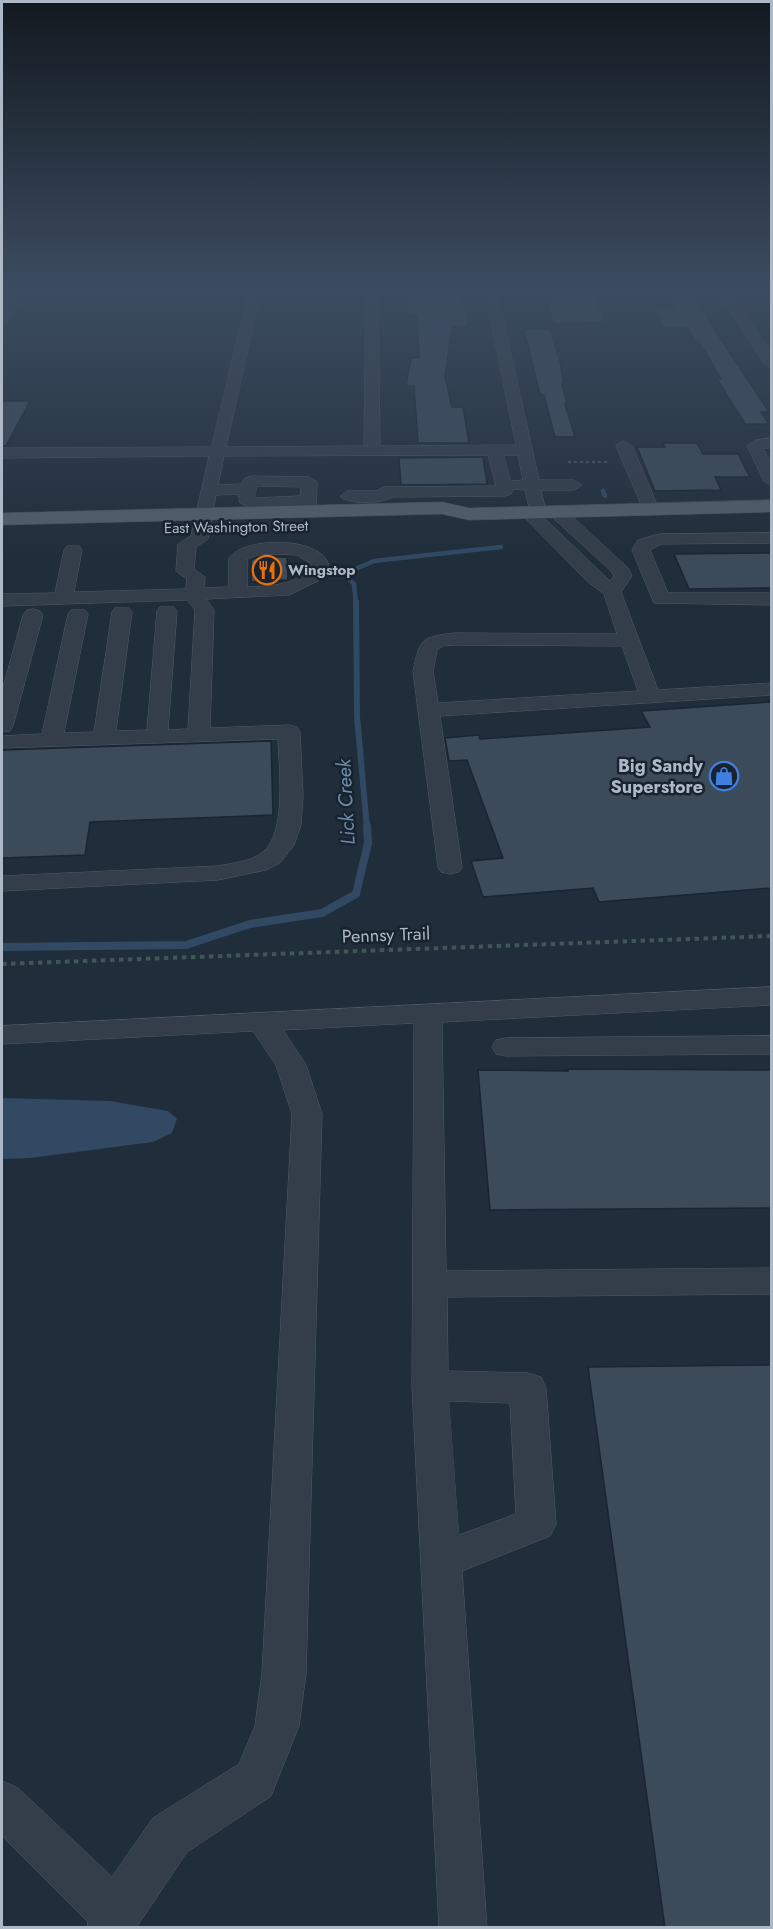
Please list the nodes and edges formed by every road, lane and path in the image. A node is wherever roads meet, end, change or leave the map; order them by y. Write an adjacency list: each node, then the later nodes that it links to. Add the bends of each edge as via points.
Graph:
1 (235, 377): 10 (street)
2 (372, 377): 8 (street)
3 (509, 377): 7 (street)
4 (771, 442): 14 (street, via 755,446)
5 (624, 446): 25 (street)
6 (495, 450): 7 (street); 9 (street); 15 (street)
7 (525, 450): 16 (street)
8 (372, 451): 9 (street); 10 (street)
9 (395, 451): 20 (street)
10 (217, 452): 11 (street); 19 (street)
11 (2, 453)
12 (568, 462): 13 (path)
13 (614, 462)
14 (771, 481)
15 (503, 485): 16 (street); 21 (street, via 504,491)
16 (532, 485): 17 (street); 26 (street)
17 (574, 485)
18 (247, 489): 19 (street); 23 (street, via 247,502); 23 (street, via 251,481 309,482)
19 (208, 490): 33 (street)
20 (388, 492): 21 (street); 22 (street)
21 (441, 500): 22 (main road, East Washington Street); 27 (main road, East Washington Street)
22 (348, 503): 23 (main road, East Washington Street)
23 (308, 506): 33 (main road, East Washington Street)
24 (771, 506): 25 (main road, East Washington Street)
25 (648, 509): 26 (main road, East Washington Street); 31 (street)
26 (541, 512): 27 (main road, East Washington Street); 35 (street, via 593,577); 35 (street, via 619,568 622,576)
27 (469, 514): 33 (main road, East Washington Street)
28 (2, 519): 33 (main road, East Washington Street)
29 (2, 533): 33 (main road, East Washington Street)
30 (771, 538): 31 (street)
31 (659, 539): 38 (street, via 644,544 641,550)
32 (73, 550): 36 (street)
33 (201, 560): 34 (street); 36 (street); 40 (street); 50 (street)
34 (238, 592)
35 (614, 596): 38 (street); 45 (street)
36 (63, 598): 39 (street)
37 (771, 598): 38 (street)
38 (661, 599)
39 (2, 600)
40 (167, 611): 41 (street); 51 (street)
41 (122, 612): 42 (street); 52 (street)
42 (78, 614): 43 (street); 53 (street)
43 (33, 615): 44 (street); 49 (street)
44 (2, 616)
45 (629, 640): 47 (street); 48 (street, via 438,640 428,648 423,671)
46 (771, 688): 47 (street)
47 (650, 697): 48 (street)
48 (428, 710): 55 (street)
49 (2, 726)
50 (199, 735): 51 (street); 56 (street, via 289,732 289,825 282,845 271,858 257,866 218,873)
51 (158, 736): 52 (street)
52 (104, 738): 53 (street)
53 (52, 740): 54 (street)
54 (2, 742)
55 (450, 867)
56 (2, 884)
57 (771, 936): 58 (path, Pennsy Trail)
58 (2, 964)
59 (771, 996): 60 (street)
60 (688, 1000): 61 (street); 64 (street)
61 (428, 1012): 62 (street); 68 (street)
62 (262, 1024): 63 (street); 72 (street, via 281,1045 299,1081 307,1114 285,1661 277,1726 255,1780 170,1835)
63 (2, 1035)
64 (701, 1045): 65 (street); 66 (street)
65 (771, 1045)
66 (506, 1047)
67 (771, 1281): 68 (street)
68 (429, 1284): 69 (street)
69 (430, 1386): 70 (street); 70 (street, via 528,1388 536,1524)
70 (439, 1561): 73 (street)
71 (2, 1804): 72 (street)
72 (113, 1921)
73 (463, 1928)

